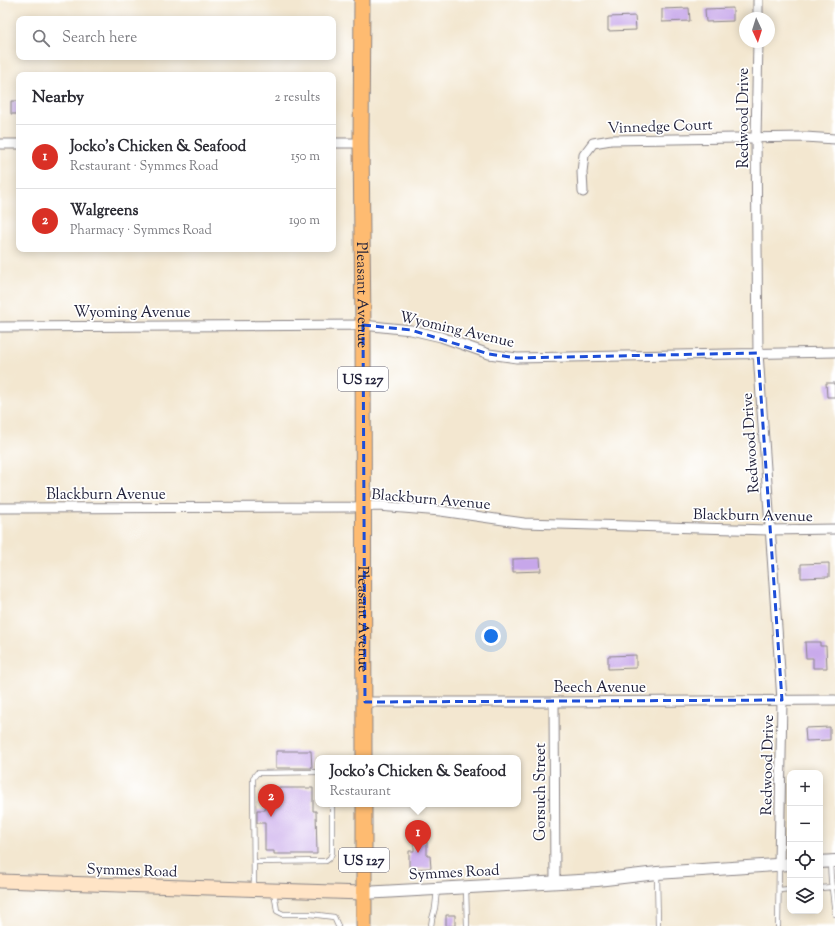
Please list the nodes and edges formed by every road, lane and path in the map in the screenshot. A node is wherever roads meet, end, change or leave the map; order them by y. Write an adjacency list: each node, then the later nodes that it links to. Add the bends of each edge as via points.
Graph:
1 (362, 0): 8 (main road, Pleasant Avenue / US 127)
2 (758, 0): 3 (street)
3 (758, 12)
4 (758, 48): 5 (street, Redwood Drive)
5 (756, 138): 6 (street, via 805,136); 11 (street, Vinnedge Court, via 610,140 593,143 584,155); 15 (street, Redwood Drive)
6 (835, 139)
7 (336, 143): 8 (street)
8 (361, 143): 12 (main road, Pleasant Avenue / US 127)
9 (0, 144): 10 (street)
10 (16, 144)
11 (583, 192)
12 (363, 325): 13 (street, Wyoming Avenue); 15 (street, Wyoming Avenue, via 411,330 441,337 489,354 517,358); 16 (main road, Pleasant Avenue / US 127)
13 (0, 327)
14 (835, 352): 15 (street, Wyoming Avenue)
15 (758, 353): 19 (street, Redwood Drive)
16 (364, 507): 17 (street, Blackburn Avenue); 19 (street, Blackburn Avenue, via 441,511 524,523); 22 (main road, Pleasant Avenue / US 127)
17 (0, 508)
18 (835, 529): 19 (street, Blackburn Avenue)
19 (770, 530): 20 (street, Redwood Drive)
20 (782, 700): 21 (street, Beech Avenue); 23 (street, Beech Avenue); 30 (street, Redwood Drive)
21 (835, 700)
22 (365, 702): 23 (street, Beech Avenue); 24 (main road, Pleasant Avenue / US 127)
23 (554, 702): 33 (street, Gorsuch Street)
24 (364, 755)
25 (315, 772): 29 (lane, via 257,773 253,778)
26 (332, 807): 29 (lane, via 332,853 326,861)
27 (364, 807): 42 (main road, US 127)
28 (828, 861): 34 (lane)
29 (254, 862): 39 (lane)
30 (785, 864): 31 (street, Symmes Road); 41 (lane)
31 (657, 873): 33 (street, Symmes Road); 48 (lane)
32 (0, 881): 39 (main road, Symmes Road)
33 (554, 882): 35 (street, Symmes Road)
34 (832, 887): 36 (lane); 43 (lane)
35 (466, 888): 37 (street, Symmes Road); 47 (lane)
36 (823, 888)
37 (437, 889): 42 (street, Symmes Road); 46 (lane)
38 (787, 889): 41 (lane)
39 (254, 890): 40 (main road, Symmes Road)
40 (274, 890): 42 (main road, Symmes Road); 44 (lane, via 277,910 284,914 334,917)
41 (779, 890): 49 (lane)
42 (363, 893): 45 (main road, US 127)
43 (835, 914)
44 (338, 926)
45 (364, 926)
46 (431, 926)
47 (467, 926)
48 (658, 926)
49 (778, 926)

